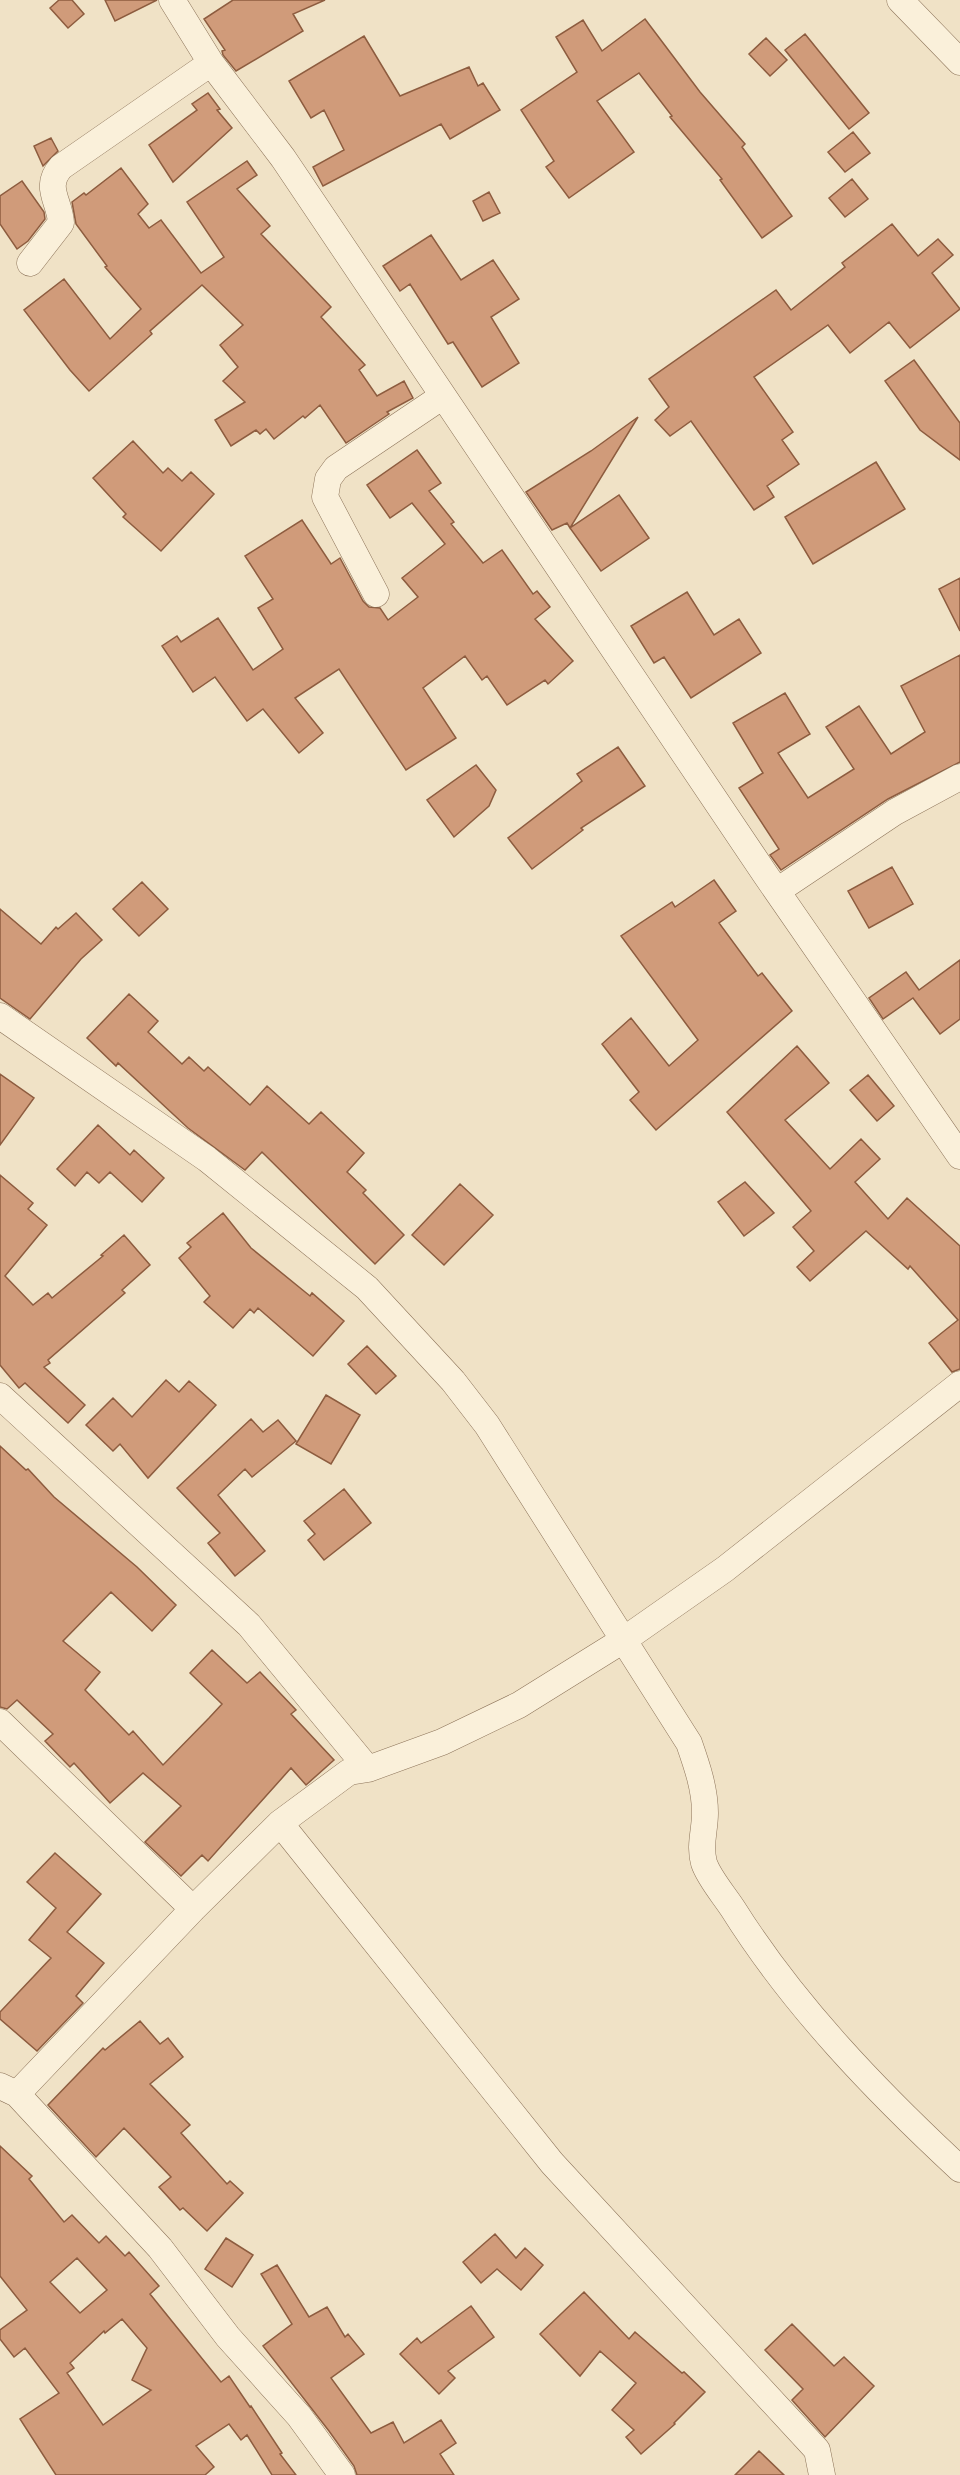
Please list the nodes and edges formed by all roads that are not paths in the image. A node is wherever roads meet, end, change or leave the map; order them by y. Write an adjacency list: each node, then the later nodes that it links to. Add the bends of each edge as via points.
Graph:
1 (172, 0): 4 (street)
2 (900, 0): 3 (street)
3 (960, 62)
4 (211, 63): 5 (street, via 54,175 52,185 60,224); 6 (street, via 284,158)
5 (30, 263)
6 (443, 396): 7 (street, via 336,468 328,479 325,497); 9 (street)
7 (376, 594)
8 (960, 777): 9 (street, via 895,812)
9 (777, 891): 11 (street)
10 (0, 1016): 14 (street, via 207,1159 367,1288 453,1381 487,1425)
11 (960, 1156)
12 (960, 1384): 14 (street, via 725,1569)
13 (0, 1396): 16 (street, via 249,1625)
14 (625, 1639): 16 (street, via 519,1705 442,1742); 20 (street, via 689,1743 701,1775 704,1864 761,1955 831,2038)
15 (0, 1722): 18 (street)
16 (368, 1769): 17 (street, via 349,1772)
17 (280, 1823): 18 (street); 22 (street, via 552,2163 817,2450)
18 (193, 1910): 19 (street)
19 (8, 2090): 21 (street, via 160,2248 228,2337 299,2416)
20 (960, 2169)
21 (342, 2475)
22 (822, 2475)

